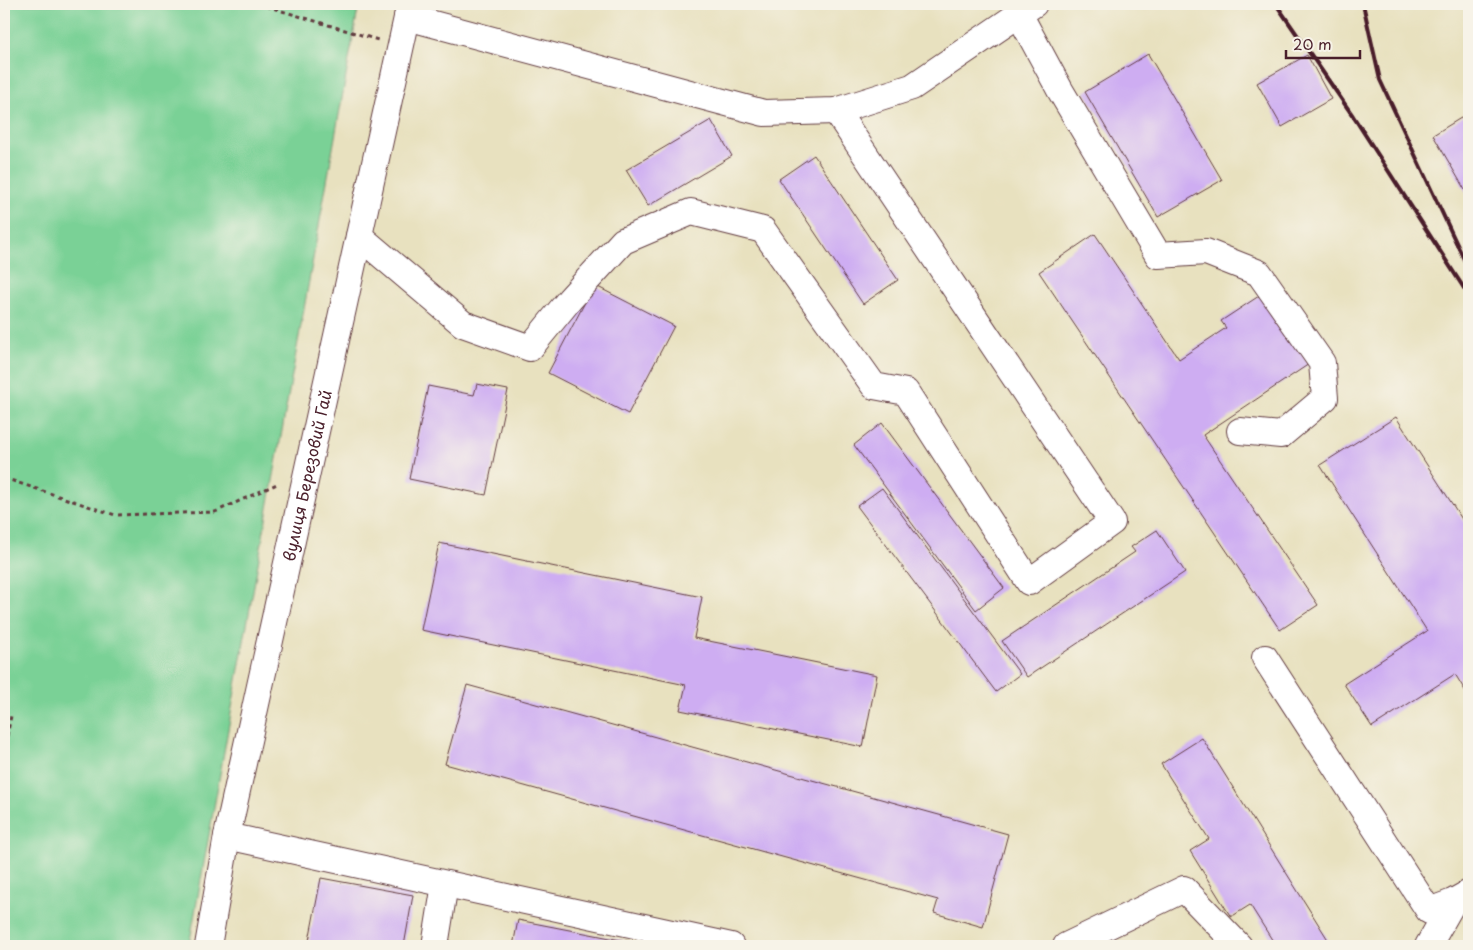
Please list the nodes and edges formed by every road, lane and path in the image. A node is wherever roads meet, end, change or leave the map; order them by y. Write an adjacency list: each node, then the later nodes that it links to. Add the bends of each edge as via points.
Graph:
1 (259, 4): 4 (path)
2 (1026, 9): 5 (street, via 912,87); 7 (street, via 1060,90 1158,255 1206,252 1259,273 1322,363 1325,398 1281,435)
3 (409, 10): 4 (street, вулиця Березовий Гай); 5 (street, via 764,113)
4 (401, 47): 6 (street, вулиця Березовий Гай)
5 (836, 111): 6 (street, via 1112,522 1029,582 906,392 874,386 762,230 691,212 623,241 530,348 463,324)
6 (359, 236): 8 (street, вулиця Березовий Гай)
7 (1240, 431)
8 (308, 470): 9 (path, via 215,512 115,515); 13 (street, вулиця Березовий Гай)
9 (4, 478)
10 (1265, 658): 15 (street, via 1429,911)
11 (4, 713): 12 (path, via 11,716)
12 (4, 751)
13 (228, 836): 14 (street); 16 (street, вулиця Березовий Гай)
14 (445, 884): 17 (street); 18 (street)
15 (1461, 897): 21 (street)
16 (208, 946)
17 (435, 946)
18 (731, 946)
19 (1066, 946): 20 (street, via 1184,889)
20 (1239, 946)
21 (1428, 946)

